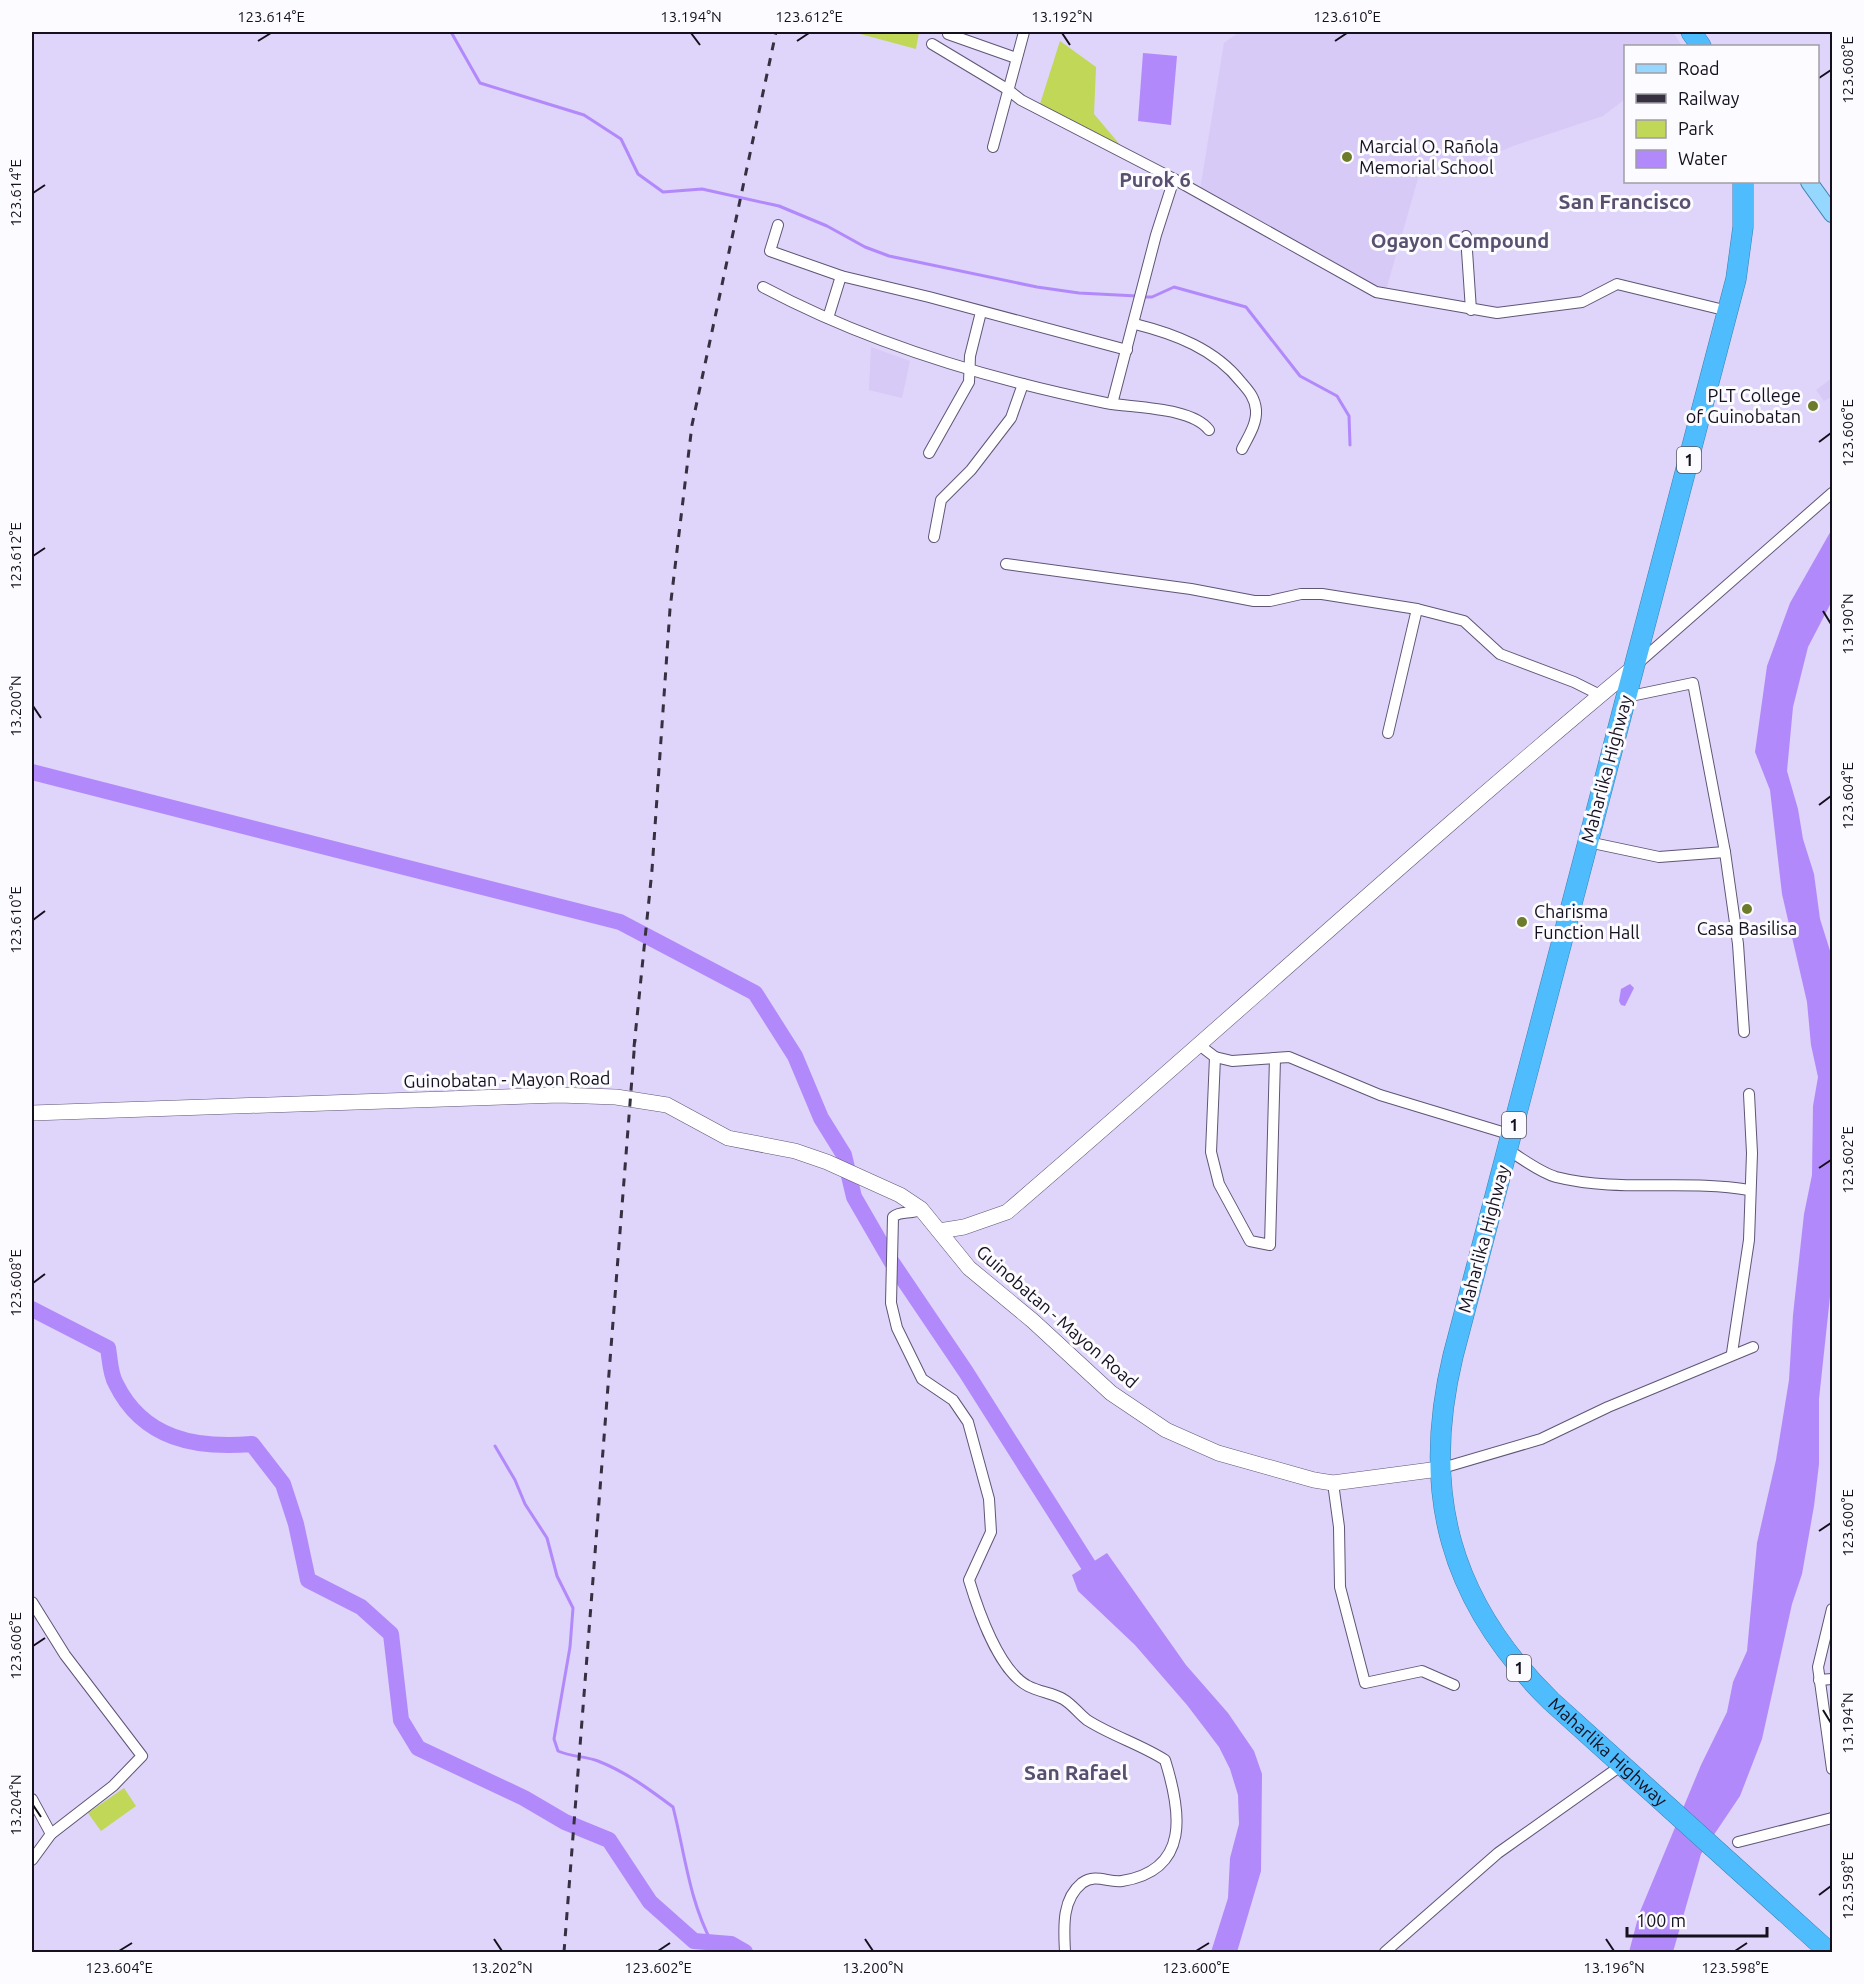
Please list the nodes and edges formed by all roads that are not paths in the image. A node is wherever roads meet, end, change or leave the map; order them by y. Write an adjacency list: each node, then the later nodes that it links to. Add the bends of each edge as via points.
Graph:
1 (1024, 32): 6 (street)
2 (1691, 32): 5 (highway)
3 (948, 34): 6 (street)
4 (932, 44): 7 (street)
5 (1700, 45)
6 (1016, 58): 7 (street)
7 (1007, 89): 8 (street); 9 (street, via 1021,100)
8 (993, 147)
9 (1174, 179): 17 (street, via 1364,287); 21 (street)
10 (1743, 183): 18 (highway, Maharlika Highway / 1, via 1743,227)
11 (1810, 183): 12 (main road)
12 (1833, 214)
13 (778, 225): 15 (street, via 770,251)
14 (1466, 237): 17 (street)
15 (841, 276): 19 (street); 20 (street)
16 (763, 287): 20 (street)
17 (1471, 310): 18 (street, via 1497,313 1582,302 1617,284)
18 (1728, 311): 33 (highway, Maharlika Highway / 1)
19 (981, 312): 22 (street); 23 (street)
20 (828, 318): 23 (street, via 902,349)
21 (1135, 324): 22 (street); 27 (street, via 1182,338 1228,366 1254,398 1255,421)
22 (1127, 351): 25 (street)
23 (970, 370): 24 (street); 28 (street, via 969,382)
24 (1023, 384): 25 (street); 30 (street, via 1011,418 971,470 941,500)
25 (1112, 404): 26 (street, via 1192,416)
26 (1209, 430)
27 (1242, 449)
28 (929, 453)
29 (1833, 493): 33 (street)
30 (934, 537)
31 (1006, 564): 32 (street, via 1254,601 1322,594)
32 (1417, 609): 34 (street, via 1464,621 1500,654); 36 (street)
33 (1634, 667): 34 (main road); 35 (highway, Maharlika Highway / 1)
34 (1600, 695): 40 (main road)
35 (1626, 697): 37 (highway, Maharlika Highway / 1); 38 (street, via 1693,683)
36 (1388, 733)
37 (1588, 842): 38 (street, via 1659,857); 45 (highway, Maharlika Highway / 1)
38 (1725, 852): 39 (street, via 1738,944)
39 (1744, 1032)
40 (1198, 1044): 41 (street); 48 (main road, via 1007,1212)
41 (1215, 1057): 42 (street, via 1232,1061); 42 (street, via 1211,1152 1219,1184 1250,1241 1270,1245)
42 (1275, 1058): 45 (street, via 1289,1057)
43 (1749, 1094): 46 (street)
44 (32, 1113): 47 (main road, Guinobatan - Mayon Road, via 616,1096 666,1105 728,1137 765,1143 827,1162 900,1195)
45 (1510, 1143): 46 (street, via 1557,1177 1638,1186); 51 (highway, Maharlika Highway / 1, via 1448,1380)
46 (1749, 1190): 50 (street, via 1749,1240)
47 (921, 1209): 48 (main road, Guinobatan - Mayon Road); 66 (street, via 893,1217 891,1303 897,1328 922,1379 953,1400 968,1422 990,1510 991,1532 969,1580 981,1619 1002,1658 1026,1686 1063,1699 1086,1719 1165,1760 1172,1784 1177,1822 1173,1850 1150,1873 1120,1882 1100,1877 1082,1883 1067,1904)
48 (939, 1231): 52 (main road, Guinobatan - Mayon Road, via 969,1268 1111,1393 1166,1430 1218,1453)
49 (1752, 1347): 50 (street)
50 (1732, 1353): 51 (street, via 1549,1436)
51 (1439, 1469): 52 (main road, Guinobatan - Mayon Road); 59 (highway, Maharlika Highway / 1, via 1453,1548 1490,1629 1536,1687)
52 (1333, 1483): 57 (street, via 1339,1527 1340,1587 1365,1683 1422,1671)
53 (32, 1602): 63 (street, via 64,1656 142,1756 113,1786)
54 (1833, 1609): 56 (street, via 1821,1650)
55 (1833, 1679): 56 (street)
56 (1819, 1680): 58 (street)
57 (1454, 1685)
58 (1831, 1746): 60 (street)
59 (1622, 1765): 67 (street, via 1498,1853); 68 (highway, Maharlika Highway / 1)
60 (1833, 1769)
61 (32, 1799): 63 (street)
62 (1833, 1818): 64 (street)
63 (51, 1834): 65 (street)
64 (1738, 1842)
65 (32, 1860)
66 (1065, 1953)
67 (1385, 1953)
68 (1829, 1953)

